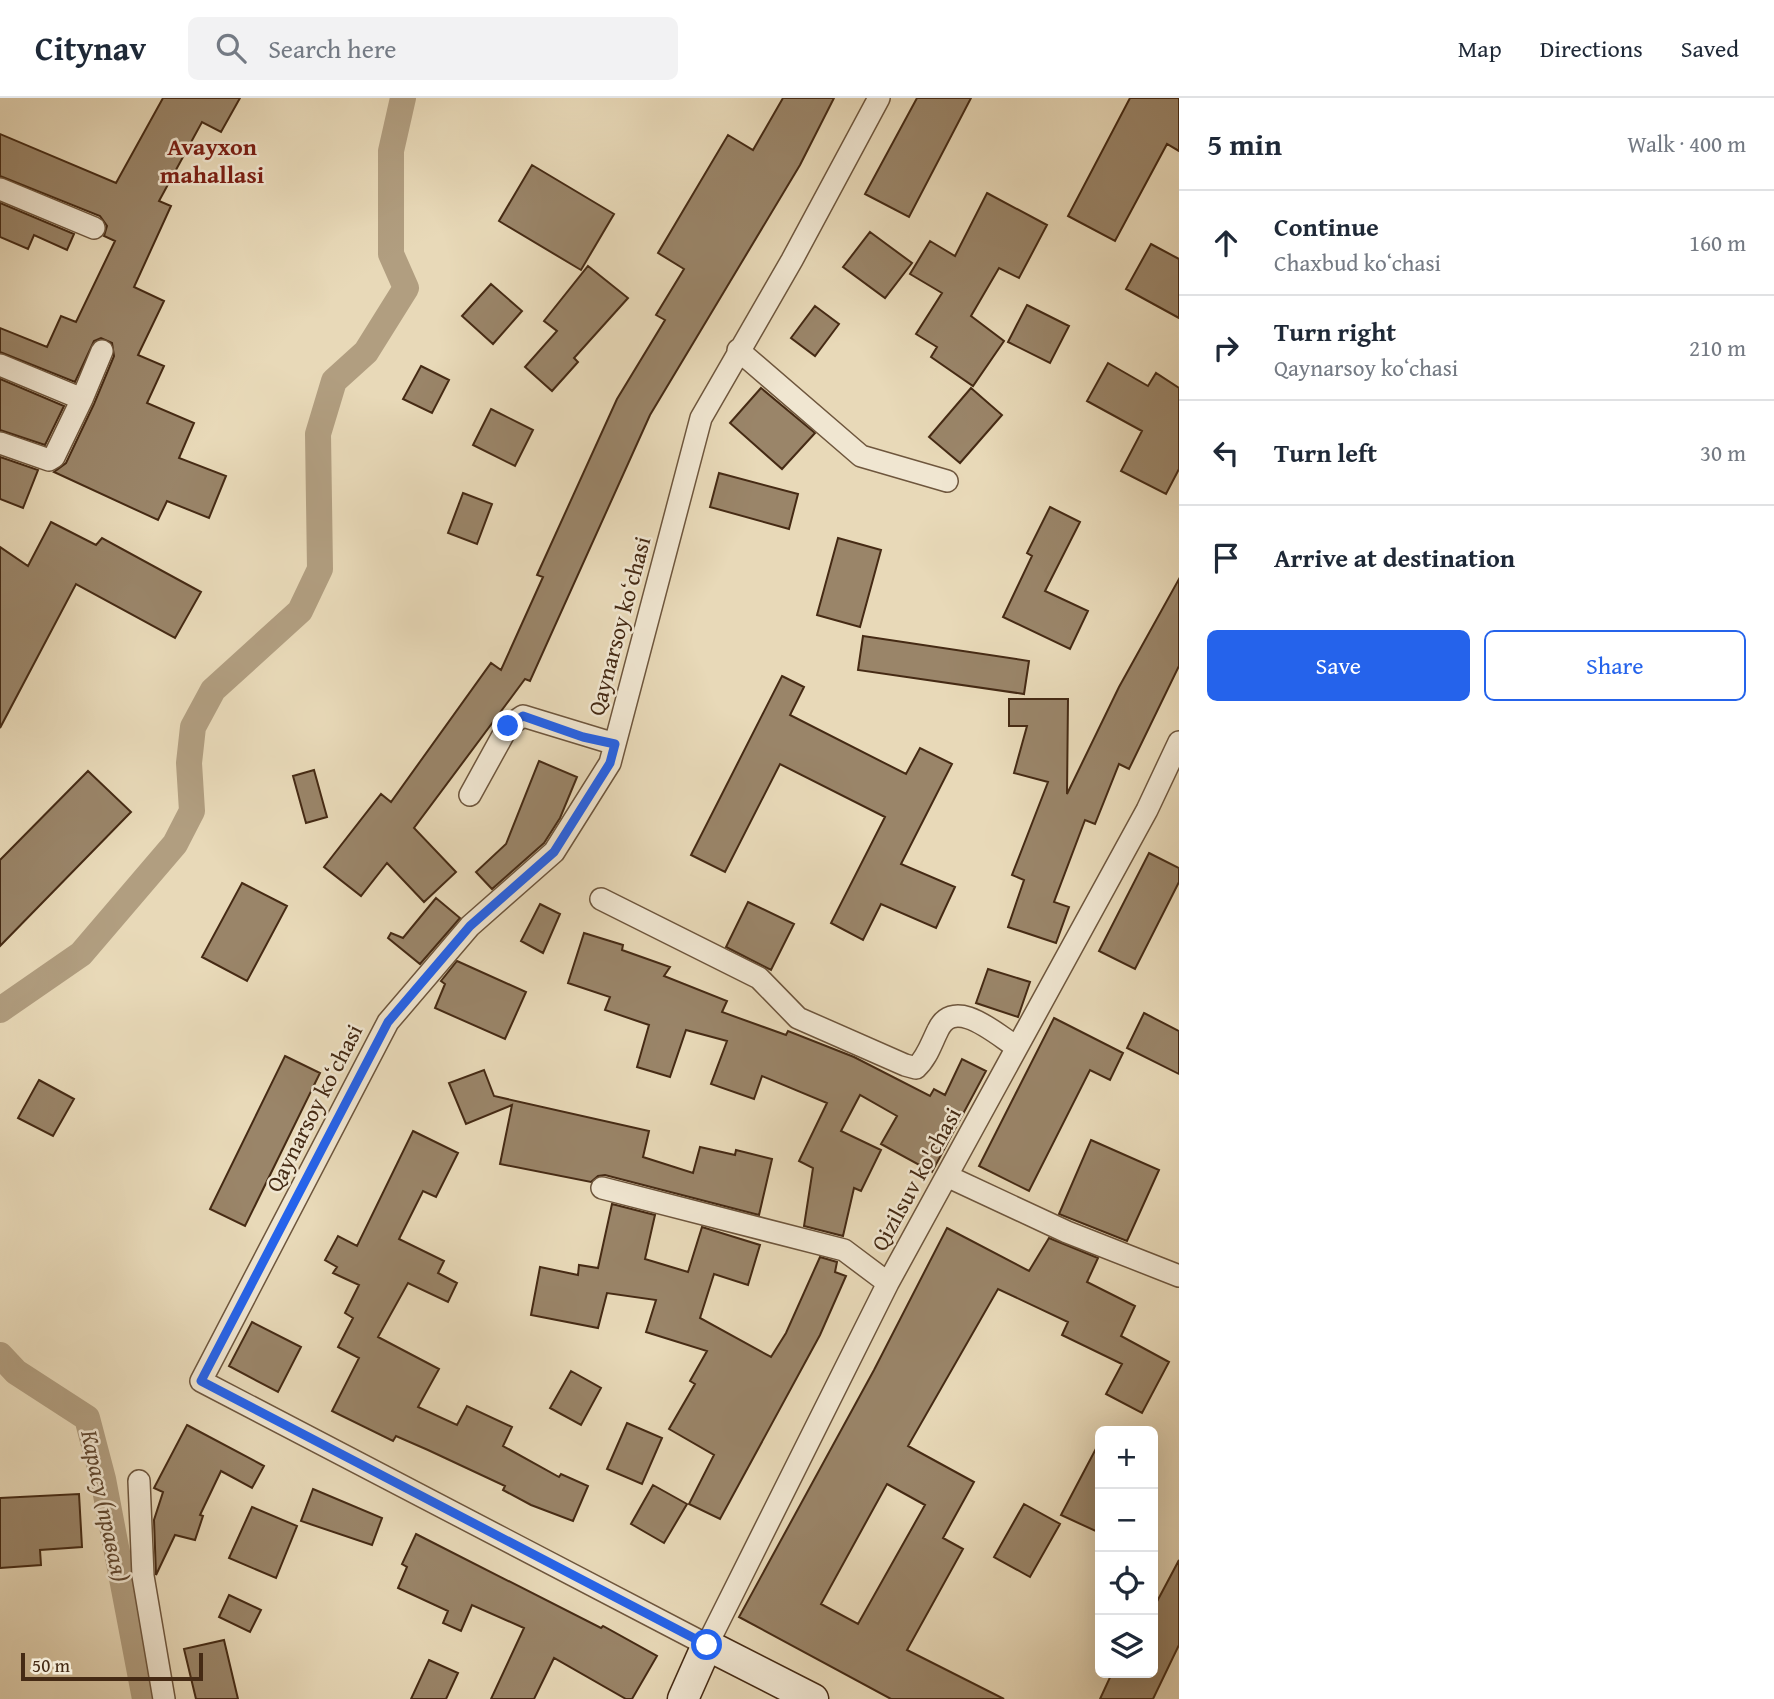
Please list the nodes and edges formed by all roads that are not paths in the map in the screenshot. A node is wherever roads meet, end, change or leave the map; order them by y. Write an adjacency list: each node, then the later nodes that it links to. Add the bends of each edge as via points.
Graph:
1 (879, 98): 4 (street, Qaynarsoy koʻchasi)
2 (0, 189): 3 (street)
3 (94, 228)
4 (738, 350): 9 (street, via 861,456); 11 (street, Qaynarsoy koʻchasi, via 701,418)
5 (102, 351): 7 (street)
6 (0, 365): 7 (street)
7 (82, 399): 8 (street, via 49,460)
8 (0, 443)
9 (947, 481)
10 (1179, 742): 14 (street, Qizilsuv ko'chasi, via 1147,810)
11 (615, 744): 12 (street, via 523,716 508,726); 20 (street, Qaynarsoy koʻchasi, via 610,763 554,852 470,926 388,1022 201,1381)
12 (470, 795)
13 (601, 899): 14 (street, via 759,978 798,1018 905,1065 916,1068 924,1061 940,1026 951,1016 963,1014)
14 (1015, 1046): 15 (street, Qizilsuv ko'chasi)
15 (949, 1177): 17 (street, via 1067,1232); 18 (street, Qizilsuv ko'chasi)
16 (602, 1188): 18 (street, via 845,1250)
17 (1179, 1276)
18 (888, 1283): 20 (street, Qizilsuv ko'chasi)
19 (139, 1481): 21 (street, via 143,1576)
20 (707, 1645): 22 (street); 23 (street)
21 (164, 1699)
22 (683, 1699)
23 (814, 1699)

